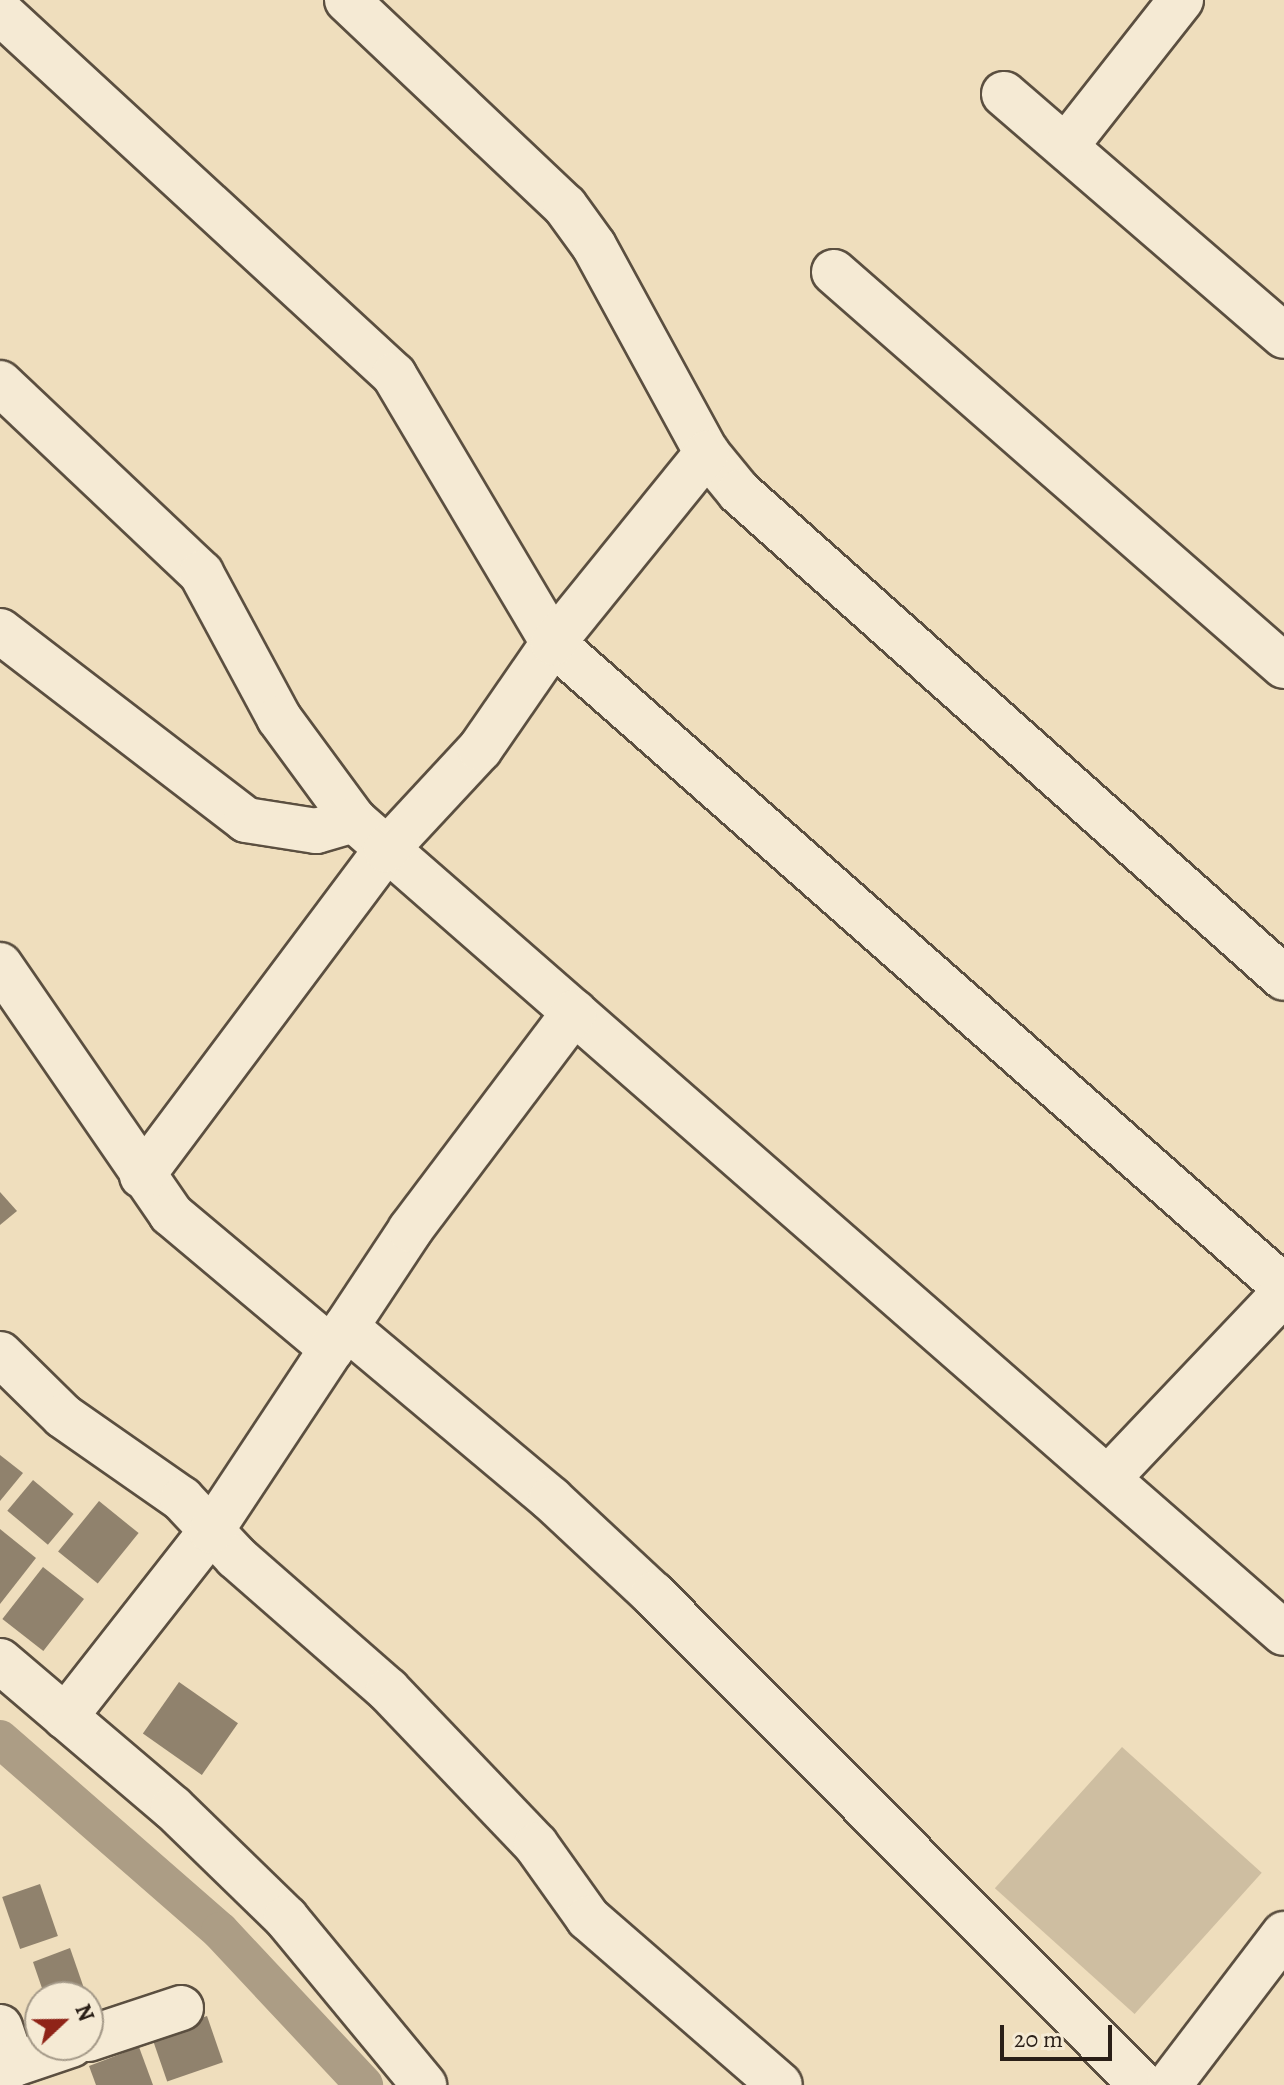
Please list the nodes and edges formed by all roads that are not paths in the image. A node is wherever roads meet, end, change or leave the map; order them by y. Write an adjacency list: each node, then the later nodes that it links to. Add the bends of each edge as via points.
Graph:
1 (347, 0): 9 (street, via 565,206 594,246)
2 (1181, 0): 5 (street)
3 (0, 12): 11 (street, via 394,375)
4 (1004, 94): 5 (street)
5 (1066, 146): 7 (street)
6 (834, 272): 12 (street)
7 (1284, 336)
8 (0, 383): 13 (street, via 201,573 279,718)
9 (707, 453): 11 (street); 16 (street, via 765,519)
10 (0, 631): 13 (street, via 246,820 316,831)
11 (553, 643): 14 (street, via 480,749); 19 (street)
12 (1284, 666)
13 (354, 820): 14 (street)
14 (386, 850): 17 (street); 18 (street)
15 (0, 965): 18 (street)
16 (1284, 978)
17 (574, 1012): 20 (street, via 410,1230); 22 (street)
18 (142, 1176): 20 (street, via 171,1214)
19 (1284, 1290): 22 (street)
20 (339, 1338): 23 (street); 32 (street, via 551,1499 653,1594)
21 (0, 1354): 23 (street, via 63,1416 182,1499)
22 (1111, 1475): 24 (street)
23 (211, 1531): 26 (street); 31 (street, via 473,1775 536,1845 588,1918)
24 (1284, 1633)
25 (0, 1661): 26 (street)
26 (65, 1717): 30 (street, via 286,1918)
27 (1284, 1934): 33 (street)
28 (181, 2008): 29 (street)
29 (104, 2034)
30 (424, 2085)
31 (780, 2085)
32 (1142, 2085)
33 (1169, 2085)

